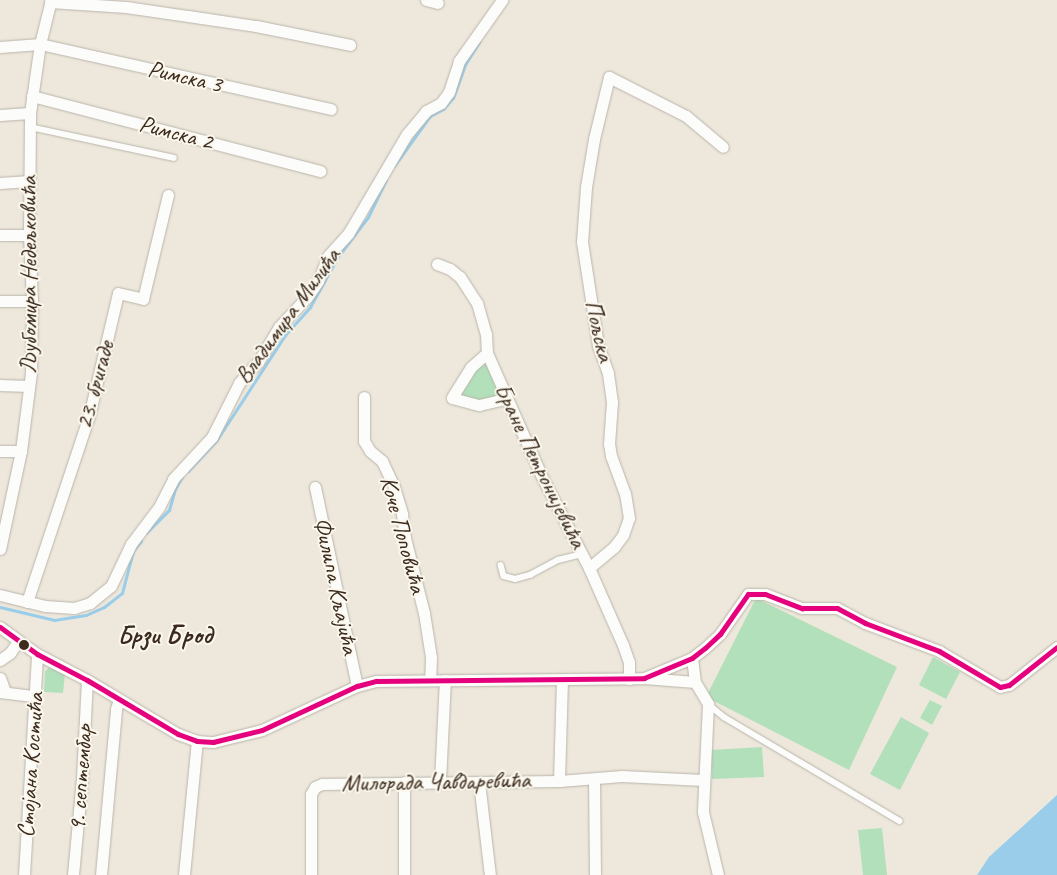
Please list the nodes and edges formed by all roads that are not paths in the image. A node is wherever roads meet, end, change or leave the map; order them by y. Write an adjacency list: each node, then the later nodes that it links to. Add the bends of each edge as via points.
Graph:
1 (426, 0): 4 (street)
2 (502, 0): 37 (street, Владимира Милића, via 459,61 449,92 408,134 348,234 328,256 307,297 280,327 258,362 239,383 212,437 173,478 159,507 131,544 112,586 90,603 74,608)
3 (51, 1): 5 (street, Љубомира Недељковића); 6 (street, via 126,7 256,26)
4 (438, 3)
5 (40, 44): 7 (street, Римска 3); 8 (street, Љубомира Недељковића); 9 (street, Римска 3)
6 (350, 45)
7 (0, 47)
8 (32, 96): 10 (street, Љубомира Недељковића); 15 (street, Римска 2)
9 (331, 110)
10 (30, 113): 11 (street); 12 (street, Љубомира Недељковића)
11 (0, 115)
12 (30, 127): 14 (lane); 16 (street, Љубомира Недељковића)
13 (723, 147): 35 (street, Пољска, via 686,116 609,77 594,139 582,242 598,345 608,373 612,402 611,456 630,518 614,547)
14 (174, 158)
15 (320, 171)
16 (29, 181): 17 (street); 19 (street, Љубомира Недељковића)
17 (0, 183)
18 (168, 195): 37 (street, 23. бригаде, via 144,299 118,293 89,416)
19 (29, 235): 20 (street); 23 (street, Љубомира Недељковића)
20 (0, 236)
21 (437, 264): 24 (street, Бране Петронијевића, via 456,273 472,294 484,323)
22 (0, 301): 23 (street)
23 (32, 302): 26 (street, Љубомира Недељковића)
24 (487, 354): 28 (street, Бране Петронијевића); 28 (street, via 471,367 452,398 478,405)
25 (0, 384): 26 (street)
26 (29, 386): 30 (street, Љубомира Недељковића)
27 (364, 397): 47 (street, Коче Поповића, via 364,441 382,461 402,514 424,613)
28 (506, 399): 33 (street, Бране Петронијевића)
29 (0, 451): 30 (street)
30 (21, 451): 32 (street, Љубомира Недељковића)
31 (315, 487): 52 (street, Филипа Кљајића)
32 (0, 548)
33 (582, 554): 34 (lane, via 558,560 515,580 504,576); 35 (street, Бране Петронијевића)
34 (500, 565)
35 (589, 568): 50 (street, Бране Петронијевића, via 626,653)
36 (0, 595): 37 (street, Владимира Милића)
37 (27, 602)
38 (0, 626): 39 (street)
39 (18, 641): 41 (street); 43 (street)
40 (1057, 647): 42 (street, via 1009,685 1000,687 939,650 865,623 837,608 802,608 765,594 748,594 720,634)
41 (37, 654): 46 (street); 54 (street, Стојана Костића)
42 (692, 658): 45 (street); 51 (street)
43 (0, 660)
44 (0, 678): 53 (street)
45 (644, 678): 50 (street); 51 (street)
46 (87, 680): 55 (street); 66 (street, 9. септембар)
47 (430, 680): 48 (street); 52 (street)
48 (445, 680): 49 (street); 62 (street)
49 (562, 680): 50 (street); 60 (street, Милорада Чавдаревића)
50 (629, 680)
51 (695, 682): 56 (street)
52 (357, 686): 57 (street, via 249,734 213,742)
53 (3, 692): 54 (street)
54 (35, 696): 65 (street, Стојана Костића)
55 (119, 699): 57 (street, via 178,734); 67 (street)
56 (708, 704): 59 (street); 64 (lane, via 724,717)
57 (197, 741): 68 (street)
58 (594, 779): 59 (street, Милорада Чавдаревића, via 622,776); 60 (street, Милорада Чавдаревића); 72 (street)
59 (703, 780): 73 (street, via 703,812)
60 (559, 781): 63 (street, Милорада Чавдаревића)
61 (404, 782): 62 (street, Милорада Чавдаревића); 69 (street, Милорада Чавдаревића, via 322,784 315,787 311,794); 70 (street)
62 (440, 782): 63 (street, Милорада Чавдаревића)
63 (479, 782): 71 (street)
64 (900, 820)
65 (24, 875)
66 (73, 875)
67 (101, 875)
68 (184, 875)
69 (311, 875)
70 (404, 875)
71 (490, 875)
72 (595, 875)
73 (718, 875)

